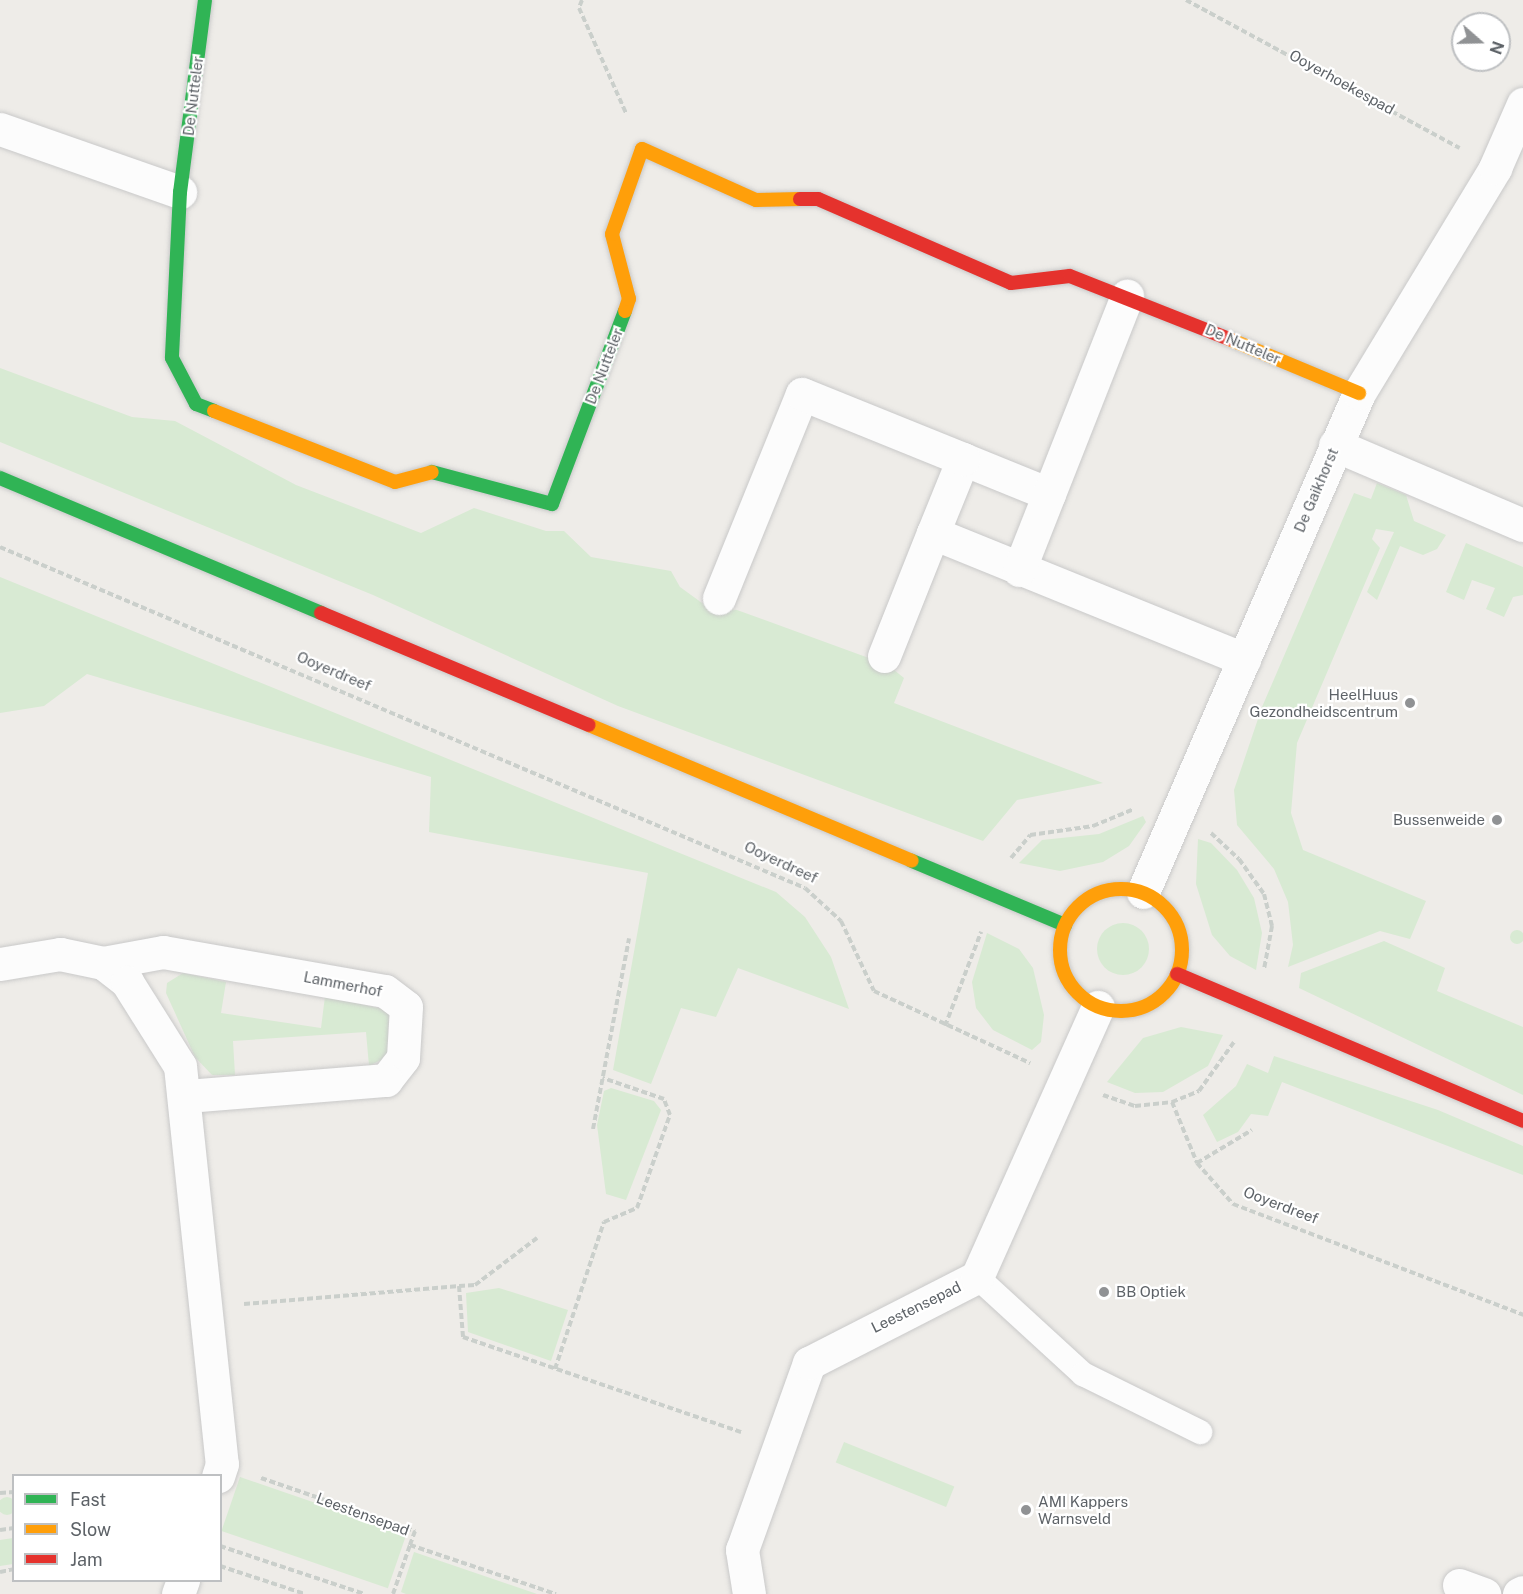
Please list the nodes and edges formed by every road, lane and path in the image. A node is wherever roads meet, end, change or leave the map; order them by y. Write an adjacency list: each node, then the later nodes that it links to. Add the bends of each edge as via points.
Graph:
1 (205, 0): 8 (street, De Nutteler)
2 (582, 0): 6 (path, via 579,8)
3 (1186, 0): 7 (path, Ooyerhoekespad)
4 (1523, 104): 7 (street, De Gaikhorst)
5 (0, 129): 8 (street)
6 (642, 149): 8 (street, De Nutteler, via 612,234 629,299 552,504 440,470 395,482 196,404 172,358); 9 (street, De Nutteler, via 756,200 818,199 1011,283 1070,276)
7 (1495, 168): 10 (street, De Gaikhorst)
8 (180, 192)
9 (1127, 296): 10 (street, De Nutteler); 14 (street)
10 (1359, 393): 11 (street, De Gaikhorst)
11 (1335, 445): 15 (street); 21 (street, De Gaikhorst)
12 (963, 459): 14 (street); 16 (street); 19 (street, via 802,394)
13 (0, 478): 23 (street)
14 (1049, 494): 18 (street)
15 (1523, 525)
16 (933, 533): 18 (street); 20 (street)
17 (0, 547): 30 (path, Ooyerdreef, via 804,888 841,921 874,991)
18 (1019, 570): 21 (street)
19 (719, 598)
20 (884, 656)
21 (1244, 659): 22 (street, De Gaikhorst)
22 (1143, 892): 23 (street, via 1112,888 1098,893); 27 (street, via 1164,906 1177,926 1182,942)
23 (1065, 925): 28 (street, via 1060,952 1067,979)
24 (629, 938): 29 (path)
25 (103, 963): 26 (street, Lammerhof, via 60,954); 31 (street, Lammerhof, via 128,982 168,1039 180,1066); 31 (street, Lammerhof, via 163,952 386,991 406,1007 403,1058 386,1080)
26 (0, 964)
27 (1177, 974): 28 (street, via 1158,999 1144,1006 1113,1011); 32 (street)
28 (1098, 1006): 30 (street, Leestensepad)
29 (603, 1078): 33 (path); 41 (path, via 664,1099 670,1115 637,1208 604,1222)
30 (1064, 1079): 35 (path, Ooyerdreef, via 1135,1106 1172,1102); 37 (street, Leestensepad)
31 (185, 1096): 39 (street, Lammerhof)
32 (1523, 1121)
33 (593, 1129)
34 (1252, 1130): 35 (path)
35 (1197, 1163): 40 (path, Ooyerdreef, via 1233,1204)
36 (537, 1238): 38 (path, via 475,1285)
37 (977, 1277): 43 (lane, via 1083,1374); 53 (street, Leestensepad, via 809,1363 742,1550)
38 (459, 1286): 39 (path); 41 (path, via 463,1337)
39 (205, 1308): 44 (street, Lammerhof)
40 (1523, 1315)
41 (555, 1369): 42 (path)
42 (741, 1432)
43 (1200, 1432)
44 (220, 1470): 45 (path, Leestensepad, via 416,1531)
45 (411, 1545): 51 (path); 52 (path, Leestensepad)
46 (222, 1547): 50 (path)
47 (222, 1567): 49 (path)
48 (1523, 1592): 54 (street)
49 (304, 1594)
50 (364, 1594)
51 (393, 1594)
52 (556, 1594)
53 (749, 1594)
54 (1519, 1594)

